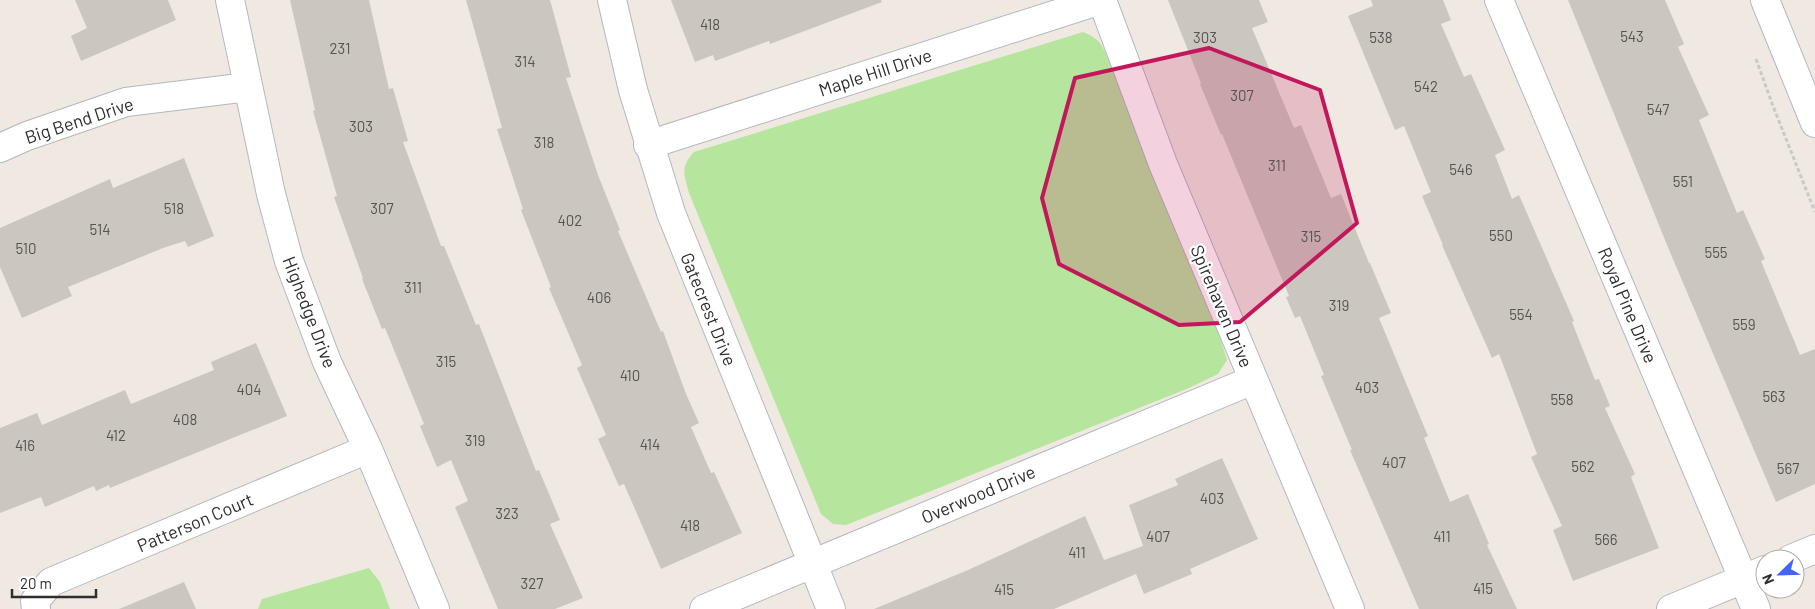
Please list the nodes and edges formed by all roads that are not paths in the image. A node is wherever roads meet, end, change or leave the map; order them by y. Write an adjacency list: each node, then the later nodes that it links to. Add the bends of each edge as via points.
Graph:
1 (230, 0): 6 (street, Highedge Drive)
2 (612, 0): 8 (street, Gatecrest Drive)
3 (1101, 0): 8 (street, Maple Hill Drive); 10 (street, Spirehaven Drive, via 1163,164)
4 (1499, 0): 13 (street, Royal Pine Drive)
5 (1765, 0): 7 (street)
6 (248, 87): 9 (street, Big Bend Drive, via 126,102); 11 (street, Highedge Drive, via 289,261 327,362)
7 (1815, 123)
8 (648, 145): 12 (street, Gatecrest Drive, via 671,213)
9 (0, 148)
10 (1253, 380): 12 (street, Overwood Drive); 18 (street, Spirehaven Drive)
11 (368, 449): 14 (street, Patterson Court, via 51,582 35,601); 15 (street, Highedge Drive)
12 (813, 564): 16 (street, Overwood Drive); 17 (street, Gatecrest Drive)
13 (1754, 574): 19 (street); 20 (street, Royal Pine Drive)
14 (36, 609)
15 (436, 609)
16 (704, 609)
17 (831, 609)
18 (1350, 609)
19 (1671, 609)
20 (1756, 609)

